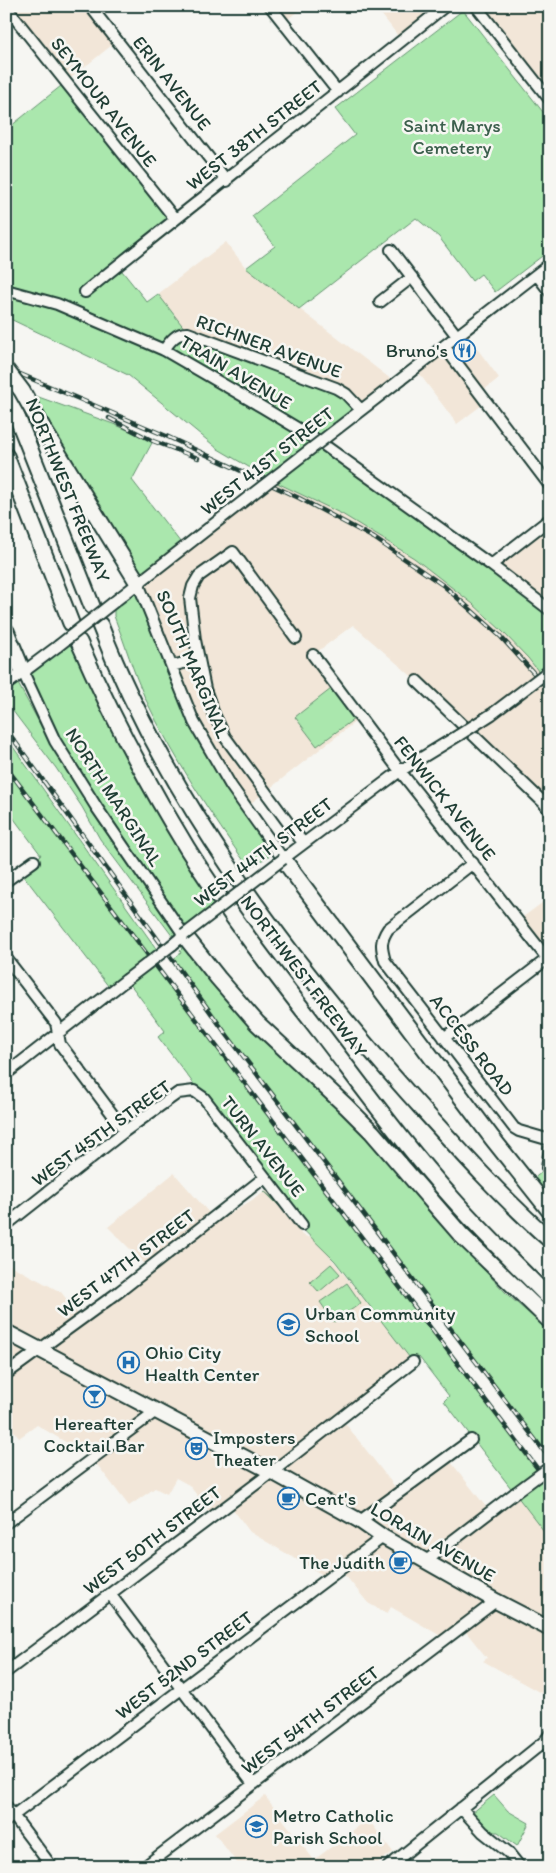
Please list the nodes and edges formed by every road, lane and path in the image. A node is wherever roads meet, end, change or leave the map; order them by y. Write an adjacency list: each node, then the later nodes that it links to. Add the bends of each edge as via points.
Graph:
1 (90, 6): 8 (street, ERIN AVENUE)
2 (270, 6): 6 (street)
3 (445, 6): 6 (street, WEST 38TH STREET)
4 (476, 6): 7 (street)
5 (6, 7): 9 (street, SEYMOUR AVENUE)
6 (338, 92): 8 (street, WEST 38TH STREET)
7 (550, 100)
8 (227, 180): 9 (street, WEST 38TH STREET)
9 (175, 219): 15 (street, WEST 38TH STREET)
10 (391, 250): 13 (street)
11 (550, 264): 12 (street, WEST 41ST STREET)
12 (537, 275): 16 (street); 18 (street, WEST 41ST STREET)
13 (412, 277): 17 (street); 18 (street)
14 (6, 290): 20 (street, TRAIN AVENUE, via 57,304)
15 (85, 292)
16 (550, 292)
17 (380, 302)
18 (457, 336): 19 (street, WEST 41ST STREET)
19 (444, 346): 23 (street, WEST 41ST STREET); 25 (street)
20 (164, 350): 23 (street, RICHNER AVENUE, via 177,336 188,333 336,388); 27 (street, TRAIN AVENUE, via 316,440)
21 (6, 370): 28 (highway, bridge, via 22,391)
22 (6, 388): 29 (highway, NORTHWEST FREEWAY)
23 (361, 410): 28 (street, WEST 41ST STREET, bridge)
24 (6, 456): 31 (highway)
25 (550, 486)
26 (550, 519): 27 (street)
27 (491, 565): 30 (street, TRAIN AVENUE)
28 (138, 583): 38 (street, SOUTH MARGINAL); 40 (street, WEST 41ST STREET, bridge)
29 (92, 606)
30 (550, 610)
31 (71, 623)
32 (100, 625): 65 (highway, NORTHWEST FREEWAY, via 145,724 184,794 268,921 370,1049 470,1160)
33 (6, 631): 40 (highway)
34 (296, 638): 37 (street, via 233,552 199,576 193,586 190,598)
35 (79, 642): 66 (highway, NORTHWEST FREEWAY, via 140,769 188,850 220,896 290,992 441,1185)
36 (313, 655): 43 (street, FENWICK AVENUE)
37 (199, 659): 38 (street); 45 (street, via 205,689 225,737)
38 (172, 666): 46 (street, SOUTH MARGINAL, via 203,738 231,786)
39 (550, 670): 43 (street, WEST 44TH STREET, bridge, via 492,714)
40 (23, 672): 42 (street, WEST 41ST STREET); 50 (street, NORTH MARGINAL, via 55,741)
41 (417, 681): 44 (street)
42 (6, 685)
43 (400, 771): 45 (street, WEST 44TH STREET); 48 (street, FENWICK AVENUE)
44 (550, 812)
45 (303, 843): 46 (street, WEST 44TH STREET)
46 (283, 858): 50 (street, WEST 44TH STREET, bridge); 62 (highway)
47 (34, 861): 49 (street)
48 (473, 863): 52 (street, FENWICK AVENUE); 54 (street, ACCESS ROAD, via 388,929 381,940 385,961)
49 (6, 881)
50 (184, 935): 53 (street, WEST 44TH STREET, bridge); 67 (highway, via 257,1023 366,1126 461,1235)
51 (6, 958): 53 (street, via 56,1023)
52 (549, 960): 54 (street)
53 (57, 1032): 55 (street, WEST 44TH STREET); 57 (street, via 60,1044)
54 (444, 1038): 58 (street, ACCESS ROAD, via 514,1128)
55 (6, 1074)
56 (194, 1091): 57 (street, WEST 45TH STREET, via 178,1093); 61 (street, TURN AVENUE, via 204,1098)
57 (125, 1132): 64 (street, WEST 45TH STREET)
58 (550, 1140)
59 (550, 1147): 60 (street)
60 (547, 1168)
61 (265, 1177): 63 (street, TURN AVENUE); 69 (street, WEST 47TH STREET, via 127,1286)
62 (550, 1211)
63 (302, 1224)
64 (6, 1226)
65 (550, 1240)
66 (550, 1299)
67 (550, 1320)
68 (6, 1332): 69 (main road, LORAIN AVENUE)
69 (40, 1349): 71 (street, WEST 47TH STREET); 72 (main road, LORAIN AVENUE)
70 (413, 1362): 75 (street, WEST 50TH STREET)
71 (6, 1374)
72 (156, 1411): 75 (main road, LORAIN AVENUE); 77 (street)
73 (470, 1440): 76 (street)
74 (550, 1467): 79 (street, bridge)
75 (272, 1472): 76 (main road, LORAIN AVENUE); 80 (street, WEST 50TH STREET)
76 (360, 1521): 78 (main road, LORAIN AVENUE)
77 (6, 1523)
78 (383, 1537): 79 (main road, LORAIN AVENUE); 84 (street, WEST 52ND STREET)
79 (426, 1561): 81 (main road, LORAIN AVENUE)
80 (110, 1594): 83 (street, WEST 50TH STREET); 84 (street)
81 (496, 1601): 82 (main road, LORAIN AVENUE); 86 (street, WEST 54TH STREET)
82 (546, 1623)
83 (6, 1672)
84 (181, 1689): 86 (street); 89 (street, WEST 52ND STREET)
85 (550, 1734): 88 (street)
86 (253, 1784): 91 (street, WEST 54TH STREET)
87 (6, 1806): 89 (street)
88 (462, 1808): 92 (street); 93 (street)
89 (10, 1818): 90 (street)
90 (52, 1867)
91 (144, 1867)
92 (388, 1867)
93 (520, 1867)

